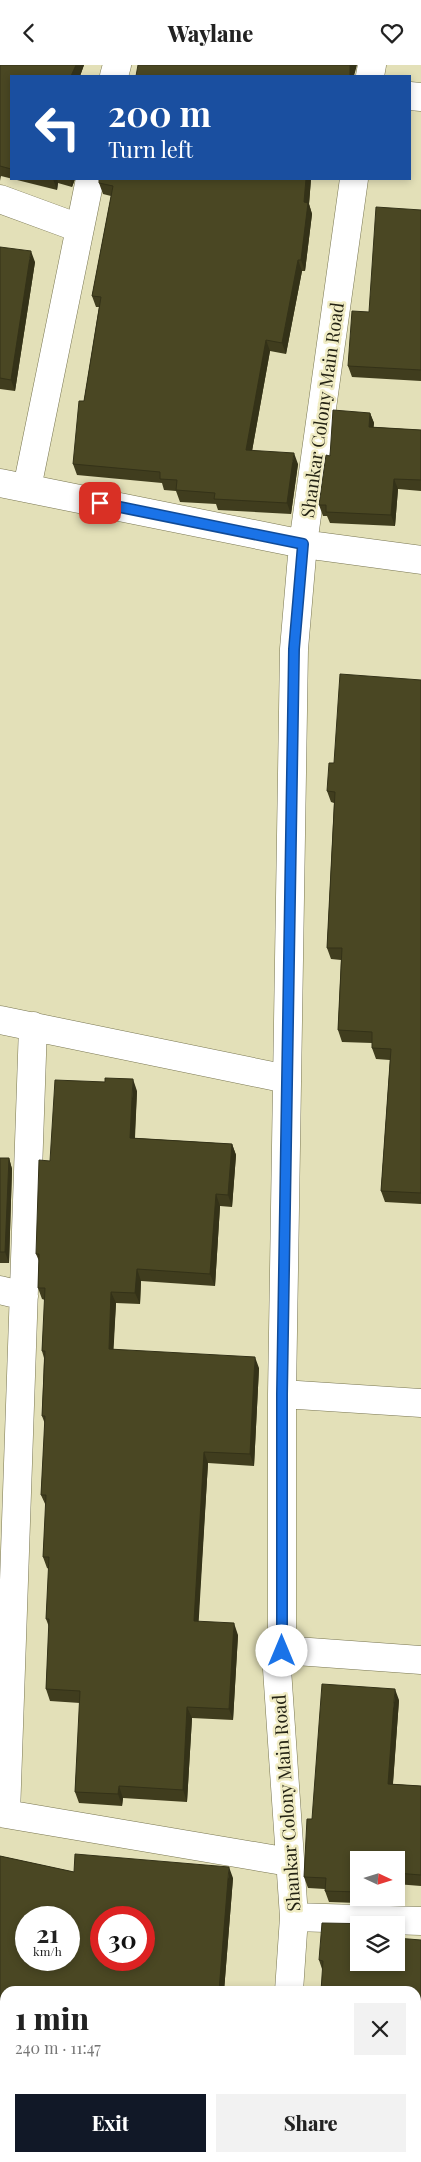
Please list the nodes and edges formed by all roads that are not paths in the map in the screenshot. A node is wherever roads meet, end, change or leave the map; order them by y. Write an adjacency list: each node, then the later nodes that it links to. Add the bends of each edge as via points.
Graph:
1 (90, 180): 4 (street)
2 (354, 180): 7 (street, Shankar Colony Main Road)
3 (0, 199): 4 (street)
4 (79, 228): 6 (street)
5 (0, 483): 6 (street)
6 (27, 488): 7 (street)
7 (303, 544): 8 (street); 11 (street, Shankar Colony Main Road, via 294,649)
8 (421, 560)
9 (0, 1020): 10 (street)
10 (33, 1027): 11 (street); 12 (street)
11 (287, 1079): 13 (street, Shankar Colony Main Road)
12 (12, 1293): 15 (street)
13 (282, 1394): 14 (street); 16 (street, Shankar Colony Main Road)
14 (421, 1403)
15 (7, 1563): 18 (street)
16 (282, 1651): 17 (street); 19 (street, Shankar Colony Main Road, via 277,1669)
17 (421, 1661)
18 (3, 1813): 19 (street)
19 (289, 1862): 20 (street, Shankar Colony Main Road)
20 (294, 1917): 21 (street); 22 (street, Shankar Colony Main Road)
21 (421, 1921)
22 (289, 1986)

